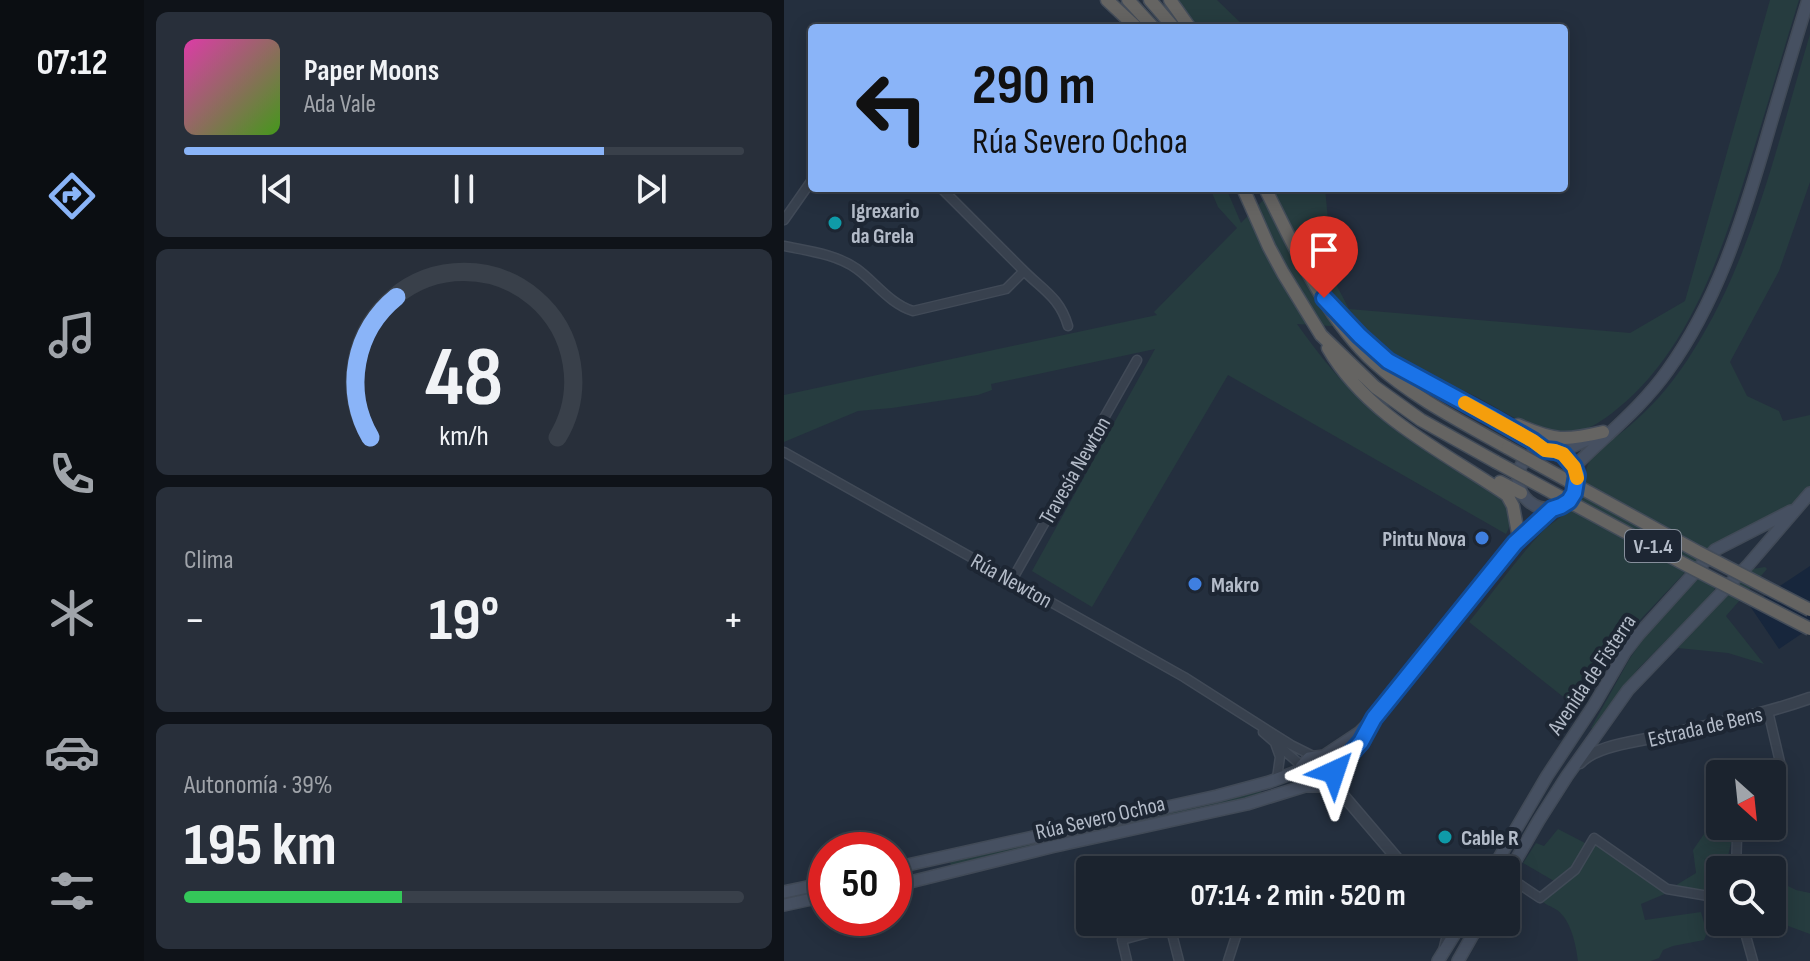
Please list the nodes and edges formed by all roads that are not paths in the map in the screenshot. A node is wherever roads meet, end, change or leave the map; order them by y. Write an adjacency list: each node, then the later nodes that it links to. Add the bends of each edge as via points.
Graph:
1 (1107, 0): 6 (highway)
2 (1128, 0): 7 (highway)
3 (1150, 0): 8 (highway)
4 (1170, 0): 9 (highway)
5 (1808, 0): 22 (main road, via 1745,209 1711,297 1668,370 1631,413)
6 (1133, 24)
7 (1150, 24)
8 (1171, 24)
9 (1187, 24)
10 (808, 186): 14 (street)
11 (945, 192): 16 (street)
12 (1244, 192): 19 (highway, V-1.4, via 1283,273)
13 (1267, 192): 17 (highway, V-1.4)
14 (784, 220)
15 (784, 246): 16 (street, via 838,258 913,311 1006,289)
16 (1024, 271): 18 (street, via 1063,309)
17 (1324, 298): 21 (highway, via 1388,361); 34 (highway, V-1.4, bridge, via 1374,362 1420,398)
18 (1068, 326)
19 (1321, 335): 23 (highway, via 1346,376 1391,418); 36 (highway, V-1.4, bridge, via 1375,387 1421,420)
20 (1137, 360): 33 (street, Travesía Newton)
21 (1493, 418): 22 (highway, via 1559,439); 24 (highway)
22 (1609, 429): 24 (main road, via 1565,450); 26 (main road)
23 (1440, 451): 28 (highway); 31 (highway, via 1507,495)
24 (1550, 451): 26 (main road, via 1563,454); 28 (main road, Rúa Severo Ochoa, via 1535,453 1522,466 1518,484)
25 (784, 452): 33 (street, Rúa Newton)
26 (1574, 467): 30 (main road, Rúa Severo Ochoa, via 1574,493)
27 (1810, 493): 29 (main road, Avenida de Fisterra)
28 (1524, 498): 30 (main road); 31 (main road, Rúa Severo Ochoa)
29 (1798, 507): 32 (main road, Avenida de Fisterra, via 1715,550); 35 (main road, Avenida de Fisterra)
30 (1552, 509): 31 (main road, Rúa Severo Ochoa)
31 (1517, 538): 41 (main road, Rúa Severo Ochoa)
32 (1688, 579): 35 (main road, via 1708,570 1720,579 1719,591); 37 (main road, Avenida de Fisterra)
33 (1012, 580): 39 (street, Rúa Newton)
34 (1810, 610)
35 (1701, 613): 42 (main road, Avenida de Fisterra)
36 (1810, 629)
37 (1639, 634): 44 (main road, via 1588,725); 57 (main road, Avenida de Fisterra)
38 (1810, 698): 40 (street, Estrada de Bens)
39 (1238, 710): 43 (street, Rúa Newton); 47 (street, Rúa Newton, via 1291,745)
40 (1768, 711): 45 (street, Estrada de Bens); 48 (street)
41 (1374, 718): 47 (main road, Rúa Severo Ochoa); 50 (main road, Rúa Severo Ochoa)
42 (1599, 729): 44 (main road, Avenida de Fisterra); 45 (street, Avenida de Fisterra)
43 (1275, 742): 49 (street, Rúa Newton); 52 (street, via 1280,757)
44 (1589, 744): 46 (street); 51 (main road, Avenida de Fisterra)
45 (1615, 746): 46 (street, Estrada de Bens)
46 (1599, 752): 51 (street, Estrada de Bens, via 1585,757)
47 (1319, 756): 49 (main road, Rúa Severo Ochoa); 50 (main road, via 1330,762)
48 (1780, 760)
49 (1302, 768): 52 (main road, Rúa Severo Ochoa); 53 (main road, via 1305,779)
50 (1334, 774): 53 (main road, Rúa Severo Ochoa); 54 (street)
51 (1567, 776): 55 (main road, Avenida de Fisterra)
52 (1277, 778): 60 (main road, Rúa Severo Ochoa)
53 (1319, 785): 54 (street); 63 (main road, Rúa Severo Ochoa)
54 (1343, 795): 56 (street)
55 (1539, 820): 58 (main road); 59 (main road, Avenida de Fisterra)
56 (1395, 856)
57 (1500, 856)
58 (1511, 856)
59 (1518, 856)
60 (927, 860): 61 (main road, Rúa Severo Ochoa); 62 (main road, via 925,871)
61 (912, 864)
62 (912, 877)
63 (912, 879)
64 (1520, 886): 67 (street, via 1540,898 1575,870 1594,838 1667,889)
65 (808, 887): 66 (main road)
66 (784, 892)
67 (1706, 896)
68 (808, 903): 69 (main road)
69 (784, 908)
70 (1136, 936): 78 (street, via 1122,940)
71 (1173, 936): 79 (street)
72 (1236, 936): 80 (street)
73 (1448, 936): 77 (street)
74 (1453, 936): 77 (main road)
75 (1472, 936): 81 (main road)
76 (1746, 936): 82 (street)
77 (1441, 956)
78 (1127, 961)
79 (1179, 961)
80 (1228, 961)
81 (1458, 961)
82 (1753, 961)

